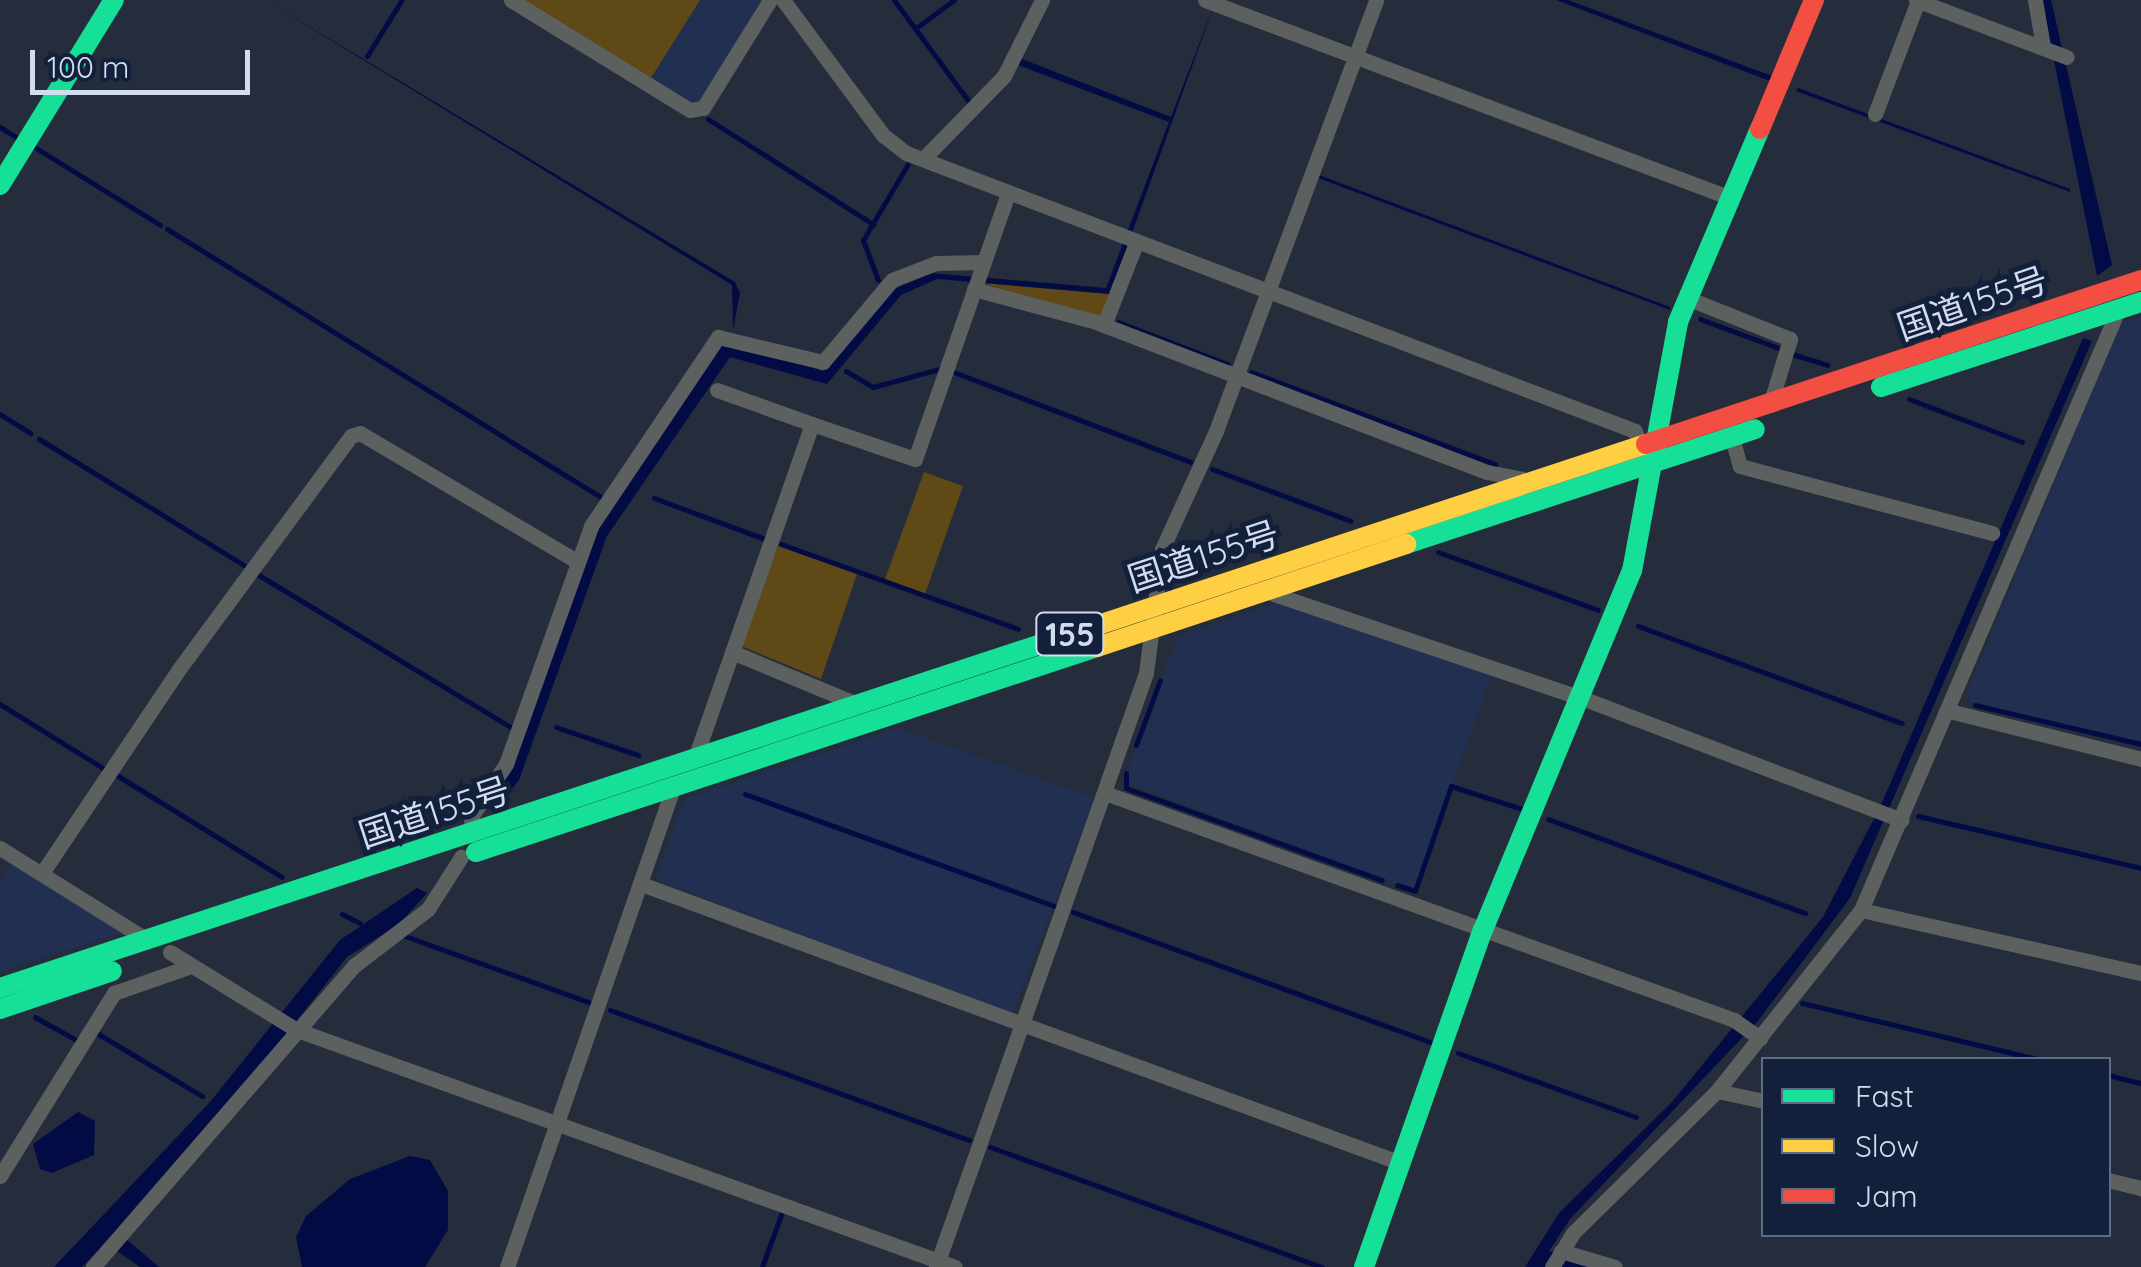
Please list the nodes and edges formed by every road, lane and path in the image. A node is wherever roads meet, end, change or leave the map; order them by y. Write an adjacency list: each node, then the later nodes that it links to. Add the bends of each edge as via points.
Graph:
1 (114, 0): 14 (main road)
2 (510, 0): 3 (street, via 690,110 704,108)
3 (770, 0)
4 (783, 0): 13 (street, via 884,135)
5 (1042, 0): 13 (street, via 1004,76)
6 (1376, 0): 11 (street)
7 (1814, 0): 16 (main road)
8 (1917, 0): 9 (street, via 2055,52); 12 (street)
9 (2035, 0)
10 (1213, 3): 11 (street)
11 (1355, 57): 16 (street); 20 (street)
12 (1875, 114)
13 (923, 159): 15 (street)
14 (0, 185)
15 (1008, 193): 17 (street); 18 (street)
16 (1728, 197): 21 (main road)
17 (1131, 239): 20 (street); 24 (street)
18 (978, 277): 24 (street); 28 (street, via 915,459); 33 (street, via 936,264 892,280 823,362 718,338 592,526)
19 (2141, 280): 27 (main road, 国道155号 / 155)
20 (1268, 290): 25 (street); 30 (street, via 1635,431)
21 (1688, 298): 27 (street, via 1790,339); 30 (main road)
22 (2141, 302): 23 (main road, 国道155号 / 155)
23 (2118, 310): 29 (main road, 国道155号 / 155); 40 (street)
24 (1104, 325): 25 (street)
25 (1237, 375): 31 (street, via 1486,472); 35 (street, via 1162,549)
26 (717, 390): 28 (street)
27 (1770, 405): 30 (main road, 国道155号 / 155)
28 (812, 424): 37 (street)
29 (1732, 437): 30 (main road, 国道155号 / 155); 32 (street, via 1740,466)
30 (1651, 448): 31 (main road, 国道155号 / 155); 34 (main road, 国道155号 / 155); 38 (main road, via 1632,571)
31 (1536, 481): 35 (main road, 国道155号 / 155)
32 (1992, 533)
33 (578, 562): 46 (street, via 506,764 471,817); 49 (street, via 360,433 351,436 178,669)
34 (1267, 592): 36 (main road, 国道155号 / 155); 38 (street)
35 (1153, 606): 36 (street); 39 (main road, 国道155号 / 155)
36 (1148, 631): 43 (main road, 国道155号 / 155); 44 (street, via 1146,672)
37 (732, 652): 39 (street); 42 (street)
38 (1582, 698): 45 (street); 52 (main road)
39 (857, 704): 42 (main road, 国道155号 / 155)
40 (1948, 711): 41 (street); 45 (street)
41 (2141, 759)
42 (694, 761): 46 (main road, 国道155号 / 155)
43 (673, 788): 48 (main road, 国道155号 / 155); 50 (street)
44 (1105, 793): 52 (street); 59 (street)
45 (1899, 820): 51 (street)
46 (472, 834): 53 (main road, 国道155号 / 155)
47 (0, 848): 49 (street)
48 (461, 857): 54 (main road, 国道155号 / 155); 60 (street, via 428,909 355,965)
49 (42, 874): 53 (street)
50 (644, 886): 59 (street); 64 (street)
51 (1862, 910): 56 (street); 61 (street)
52 (1483, 930): 61 (street, via 1734,1020); 65 (main road)
53 (146, 940): 57 (main road, 国道155号 / 155)
54 (170, 952): 55 (street); 58 (main road, 国道155号 / 155)
55 (192, 966): 60 (street); 66 (street, via 114,993)
56 (2141, 973)
57 (0, 988)
58 (0, 1009)
59 (1023, 1024): 65 (street); 70 (street)
60 (297, 1030): 64 (street); 71 (street)
61 (1756, 1034): 62 (street)
62 (1716, 1090): 63 (street); 69 (street)
63 (1761, 1100)
64 (562, 1125): 70 (street); 72 (street)
65 (1401, 1162): 73 (main road)
66 (0, 1176)
67 (2111, 1181): 68 (street)
68 (2141, 1188)
69 (1557, 1257): 74 (street)
70 (943, 1265)
71 (92, 1267)
72 (507, 1267)
73 (1364, 1267)
74 (1615, 1267)

